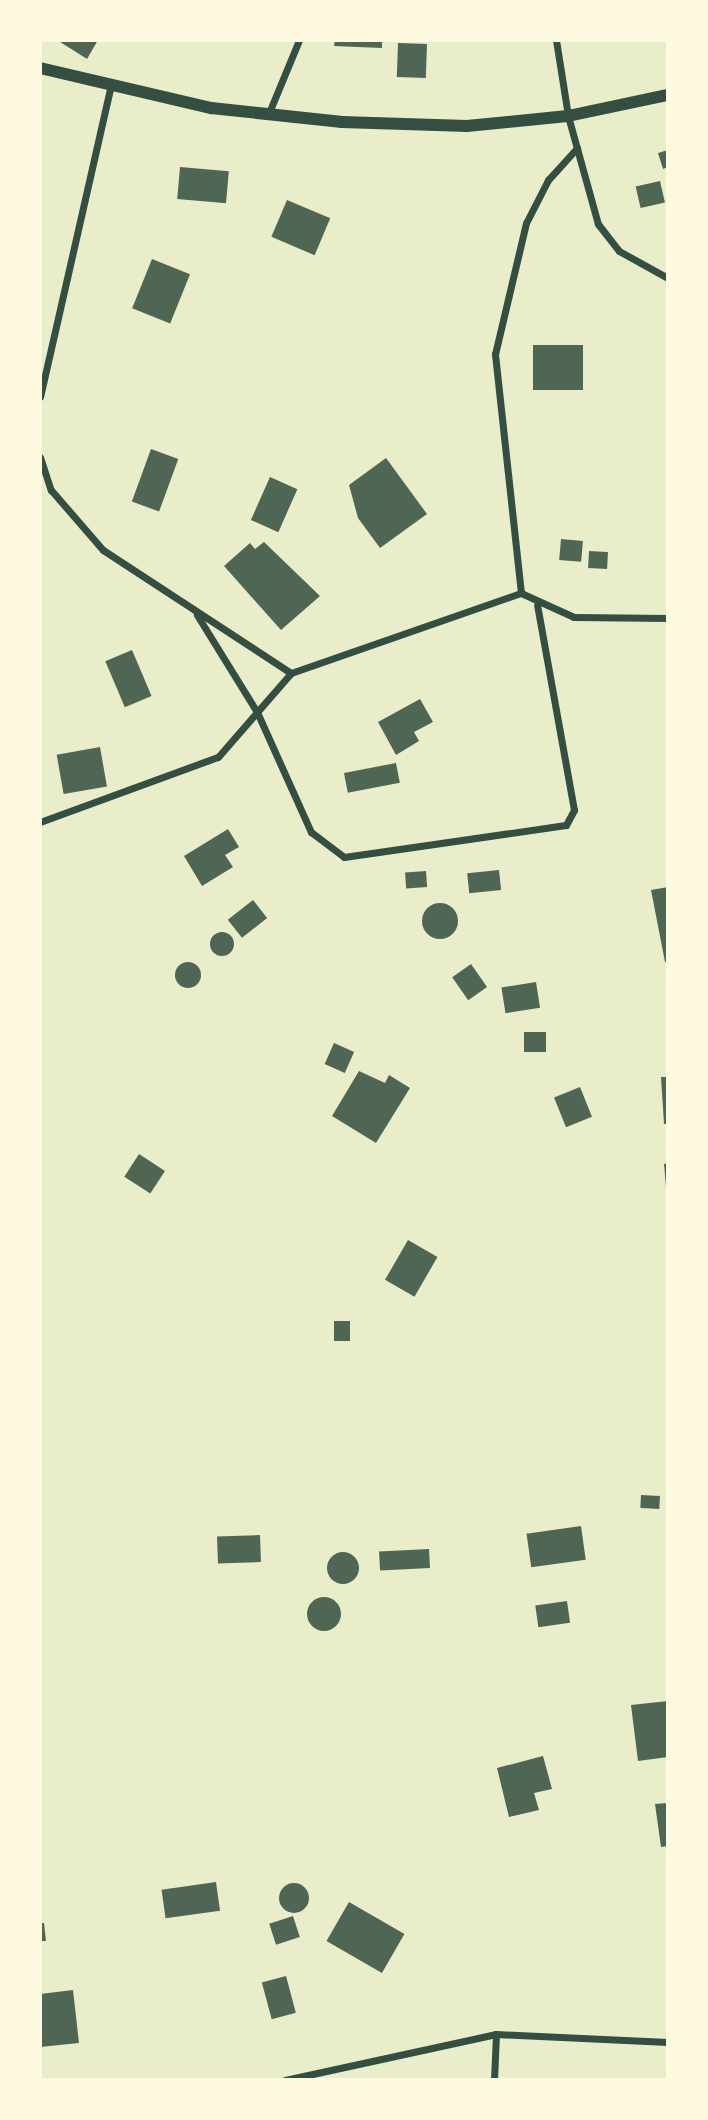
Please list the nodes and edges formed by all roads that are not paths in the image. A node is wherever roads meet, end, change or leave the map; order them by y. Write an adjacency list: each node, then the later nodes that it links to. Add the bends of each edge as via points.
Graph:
1 (299, 40): 6 (street)
2 (556, 40): 7 (street)
3 (40, 68): 4 (street)
4 (110, 88): 6 (street); 10 (street)
5 (668, 95): 7 (street)
6 (268, 115): 7 (street, via 467,126)
7 (568, 116): 8 (street)
8 (577, 148): 9 (street, via 598,224 619,251); 14 (street, via 548,180 526,223 495,354)
9 (668, 278)
10 (49, 358): 11 (street); 12 (street)
11 (40, 363)
12 (40, 397)
13 (40, 457): 16 (street, via 72,521 103,550)
14 (521, 593): 15 (street); 18 (street)
15 (537, 604): 17 (street, via 574,617); 19 (street, via 574,810 566,825 344,857 311,832)
16 (197, 615): 18 (street); 19 (street)
17 (668, 618)
18 (291, 673): 19 (street)
19 (257, 712): 20 (street, via 218,757)
20 (40, 822)
21 (496, 2034): 22 (street); 23 (street); 24 (street)
22 (668, 2042)
23 (285, 2080)
24 (494, 2080)

